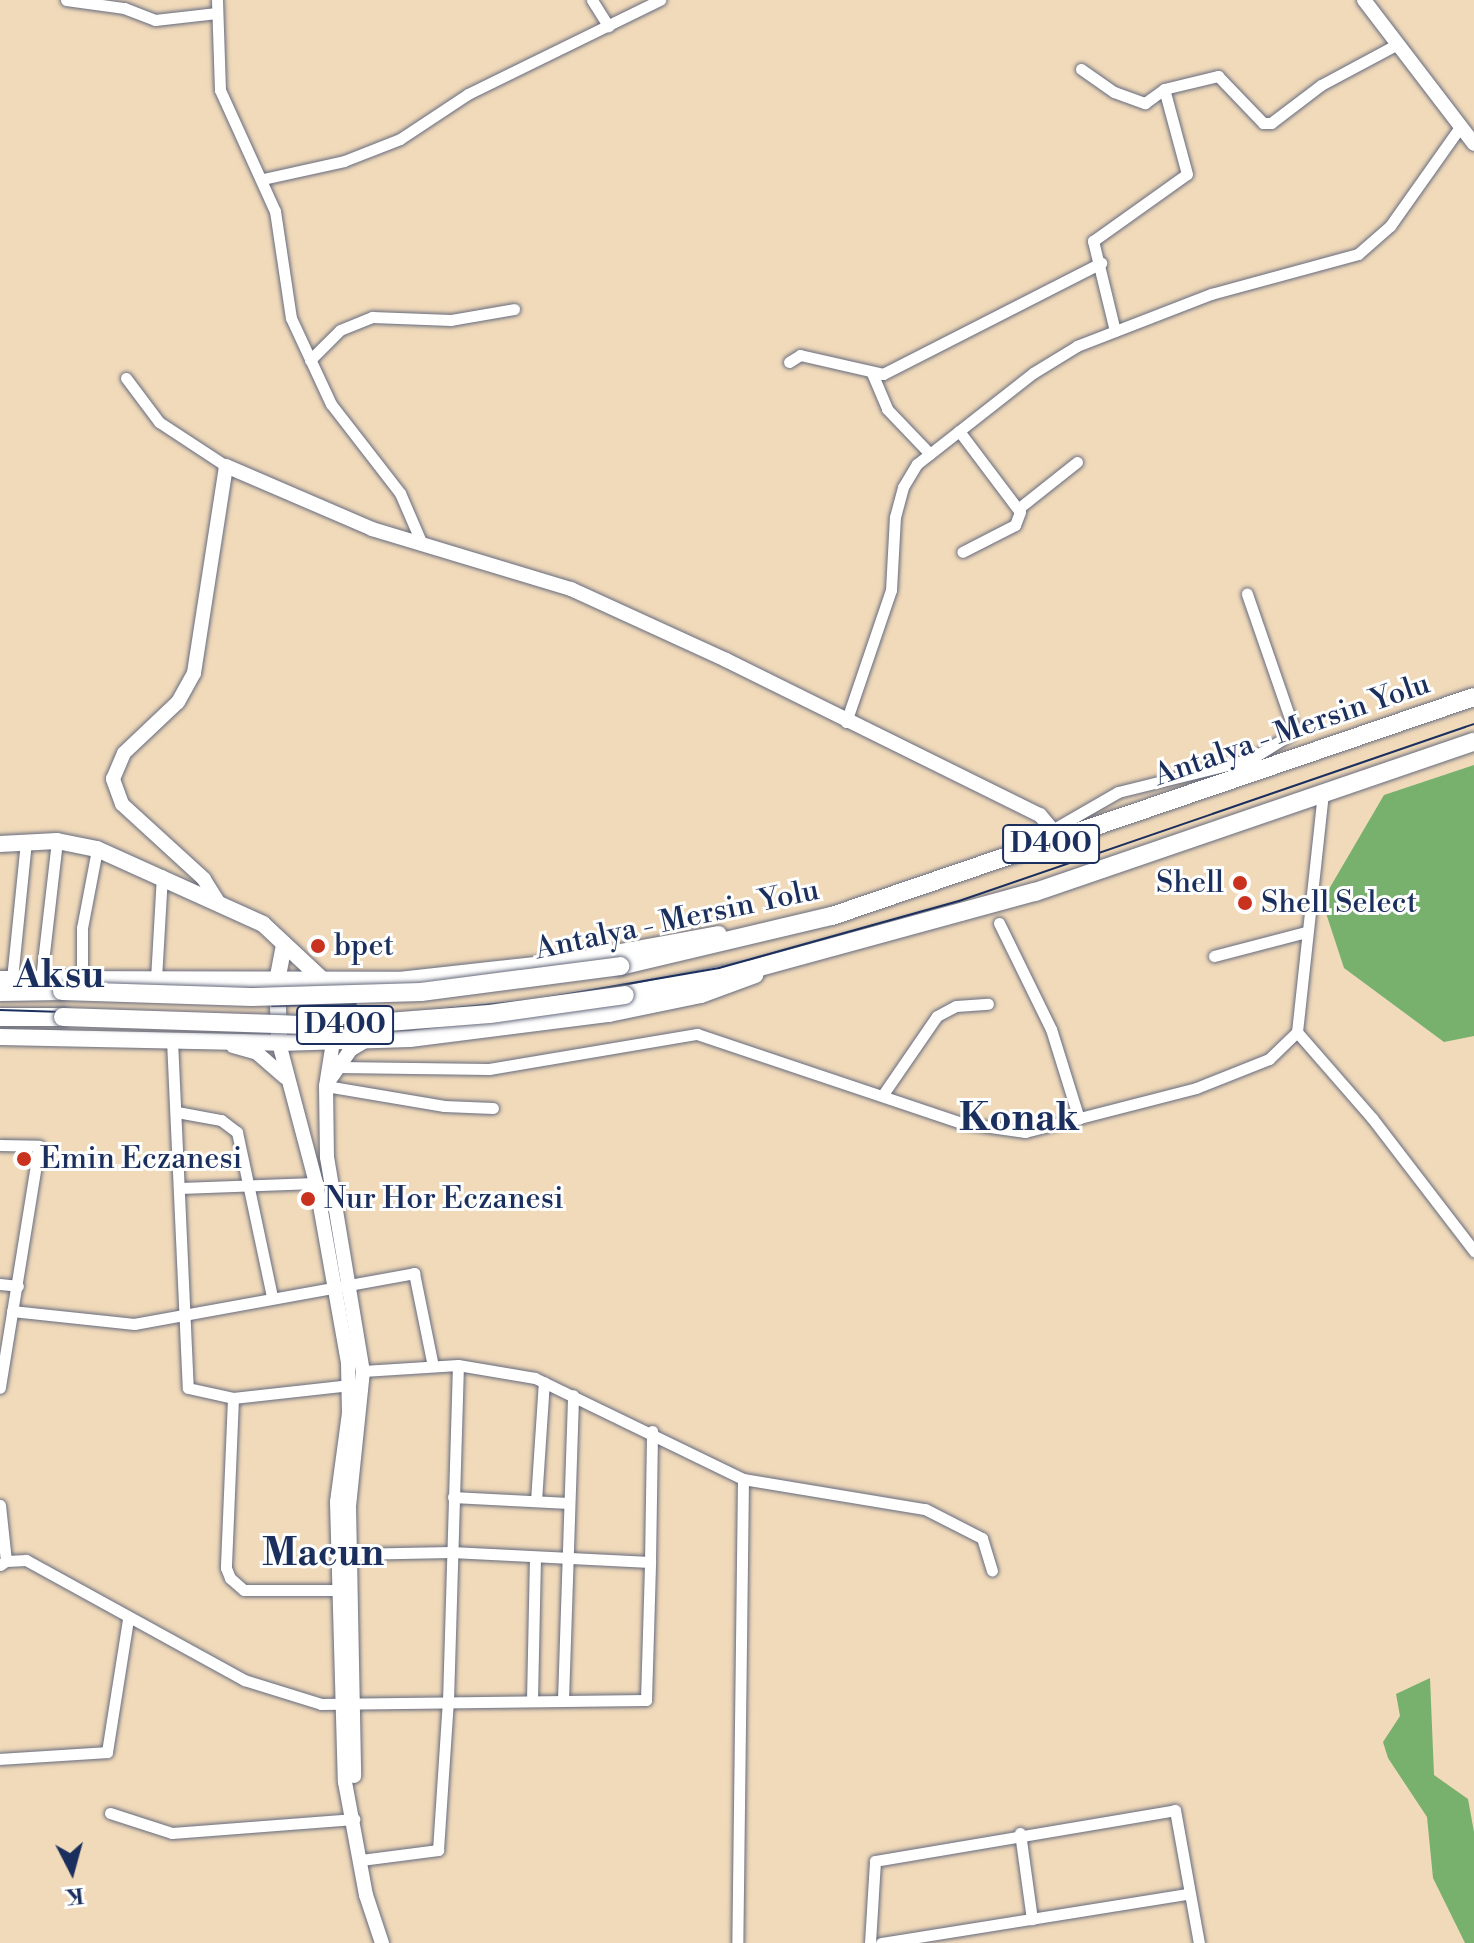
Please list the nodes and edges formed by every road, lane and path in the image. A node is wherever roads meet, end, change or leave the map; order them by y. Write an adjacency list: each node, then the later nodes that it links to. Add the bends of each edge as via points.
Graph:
1 (66, 0): 5 (street, via 124,8 155,20)
2 (592, 0): 6 (street)
3 (660, 0): 6 (street)
4 (1364, 0): 7 (street)
5 (217, 6): 12 (street, via 220,90)
6 (608, 26): 12 (street, via 468,94 400,139 344,161)
7 (1396, 45): 9 (street, via 1321,85 1271,123 1263,123 1218,76); 10 (street)
8 (1081, 69): 9 (street, via 1132,100 1145,103)
9 (1164, 89): 13 (street, via 1187,174 1093,241)
10 (1460, 127): 11 (street); 15 (street, via 1390,226 1358,254 1211,294)
11 (1474, 144)
12 (263, 179): 16 (street, via 275,211 285,297)
13 (1101, 263): 15 (street); 18 (street, via 905,366)
14 (514, 309): 16 (street, via 451,320 372,317 340,330)
15 (1115, 331): 20 (street, via 1033,373)
16 (310, 360): 25 (street, via 331,404 400,493)
17 (789, 362): 18 (street, via 800,355)
18 (872, 373): 21 (street, via 887,409)
19 (126, 378): 23 (street, via 159,422)
20 (959, 431): 21 (street); 24 (street)
21 (930, 454): 29 (street, via 903,487 893,529 891,590)
22 (1077, 462): 24 (street)
23 (226, 466): 25 (street, via 372,529); 39 (street, via 194,673 178,702 124,753 113,779 122,804 204,879)
24 (1019, 508): 26 (street, via 1015,525)
25 (422, 544): 29 (street, via 571,589)
26 (962, 552)
27 (1247, 594): 32 (street, via 1291,734 1251,759 1118,792)
28 (1474, 697): 32 (highway, Antalya - Mersin Yolu / D400)
29 (846, 722): 32 (street, via 1040,815)
30 (1474, 742): 31 (highway, Antalya - Mersin Yolu / D400)
31 (1323, 790): 41 (street); 43 (highway, Antalya - Mersin Yolu / D400, via 1035,892)
32 (1056, 835): 38 (highway, Antalya - Mersin Yolu / D400)
33 (57, 841): 34 (main road); 36 (main road); 45 (street)
34 (26, 842): 35 (main road); 50 (street)
35 (0, 844)
36 (97, 849): 37 (main road); 46 (street, via 82,928)
37 (162, 875): 39 (main road); 47 (street)
38 (907, 892): 49 (main road, via 780,923 572,961 399,980); 50 (highway, Antalya - Mersin Yolu / D400, bridge, via 765,936 620,966 421,992 252,997 62,991)
39 (220, 905): 42 (main road, via 263,924)
40 (999, 923): 66 (street, via 1051,1029)
41 (1306, 932): 44 (street); 53 (street)
42 (284, 945): 48 (main road); 49 (main road)
43 (812, 954): 52 (highway, Antalya - Mersin Yolu / D400, bridge, via 625,995 490,1014 337,1026); 57 (main road, via 701,995 609,1014)
44 (1214, 956)
45 (41, 979): 46 (main road); 50 (main road)
46 (82, 979): 47 (main road)
47 (156, 979): 48 (main road)
48 (277, 981): 49 (main road); 59 (main road)
49 (325, 982): 58 (main road, via 334,1002)
50 (4, 983)
51 (988, 1004): 63 (street, via 956,1006 937,1016)
52 (0, 1017)
53 (1297, 1032): 66 (street, via 1282,1050 1244,1072); 71 (street)
54 (172, 1040): 55 (main road); 56 (main road); 65 (street)
55 (4, 1041)
56 (213, 1041): 59 (main road); 61 (street, via 257,1053 276,1064)
57 (365, 1041): 58 (main road); 60 (street)
58 (333, 1042): 59 (main road); 62 (street)
59 (279, 1043): 61 (street)
60 (337, 1067): 62 (street); 63 (street, via 489,1069 697,1034)
61 (288, 1080): 68 (street)
62 (326, 1086): 64 (street, via 444,1106); 73 (street, via 327,1157)
63 (884, 1093): 66 (street, via 962,1123 998,1129 1025,1132)
64 (493, 1108)
65 (177, 1112): 69 (street, via 235,1128); 70 (street)
66 (1079, 1119)
67 (0, 1145): 74 (street, via 39,1146)
68 (316, 1183): 69 (street); 73 (street)
69 (249, 1185): 70 (street); 75 (street)
70 (179, 1188): 77 (street)
71 (1474, 1251)
72 (0, 1284): 74 (street)
73 (343, 1285): 75 (street); 79 (street, via 414,1273); 80 (street); 82 (street)
74 (18, 1286): 76 (street)
75 (272, 1297): 77 (street)
76 (12, 1311): 77 (street, via 134,1324); 83 (street)
77 (183, 1319): 85 (street, via 188,1388)
78 (458, 1365): 79 (street); 81 (street); 88 (street)
79 (433, 1366): 80 (street)
80 (363, 1371): 93 (street, via 349,1506)
81 (544, 1382): 84 (street); 89 (street)
82 (350, 1385): 85 (street); 99 (street, via 337,1502)
83 (0, 1388)
84 (573, 1395): 86 (street); 90 (street)
85 (233, 1398): 99 (street, via 226,1568 230,1578 244,1590)
86 (652, 1431): 87 (street); 96 (street)
87 (743, 1479): 98 (street, via 925,1509 982,1538); 113 (street)
88 (453, 1497): 89 (street); 92 (street)
89 (536, 1501): 90 (street)
90 (568, 1503): 95 (street)
91 (0, 1505): 97 (street)
92 (451, 1552): 93 (street); 94 (street); 103 (street)
93 (350, 1554): 104 (street)
94 (535, 1557): 95 (street); 101 (street)
95 (566, 1559): 96 (street); 102 (street)
96 (650, 1562): 102 (street, via 646,1700)
97 (3, 1563): 100 (street, via 26,1560)
98 (992, 1571)
99 (338, 1590): 104 (street)
100 (128, 1619): 104 (street, via 244,1680 321,1704); 105 (street, via 107,1752)
101 (532, 1700): 102 (street); 103 (street)
102 (563, 1700)
103 (448, 1701): 104 (street); 109 (street, via 438,1850)
104 (348, 1704): 107 (street, via 345,1782)
105 (0, 1759)
106 (110, 1813): 107 (street, via 172,1833)
107 (353, 1818): 109 (street)
108 (1020, 1833): 110 (street, via 1175,1810); 111 (street); 114 (street, via 875,1861)
109 (361, 1860): 112 (street)
110 (1188, 1894): 111 (street); 116 (street)
111 (1032, 1919): 115 (street)
112 (382, 1943)
113 (737, 1943)
114 (870, 1943)
115 (881, 1943)
116 (1199, 1943)

